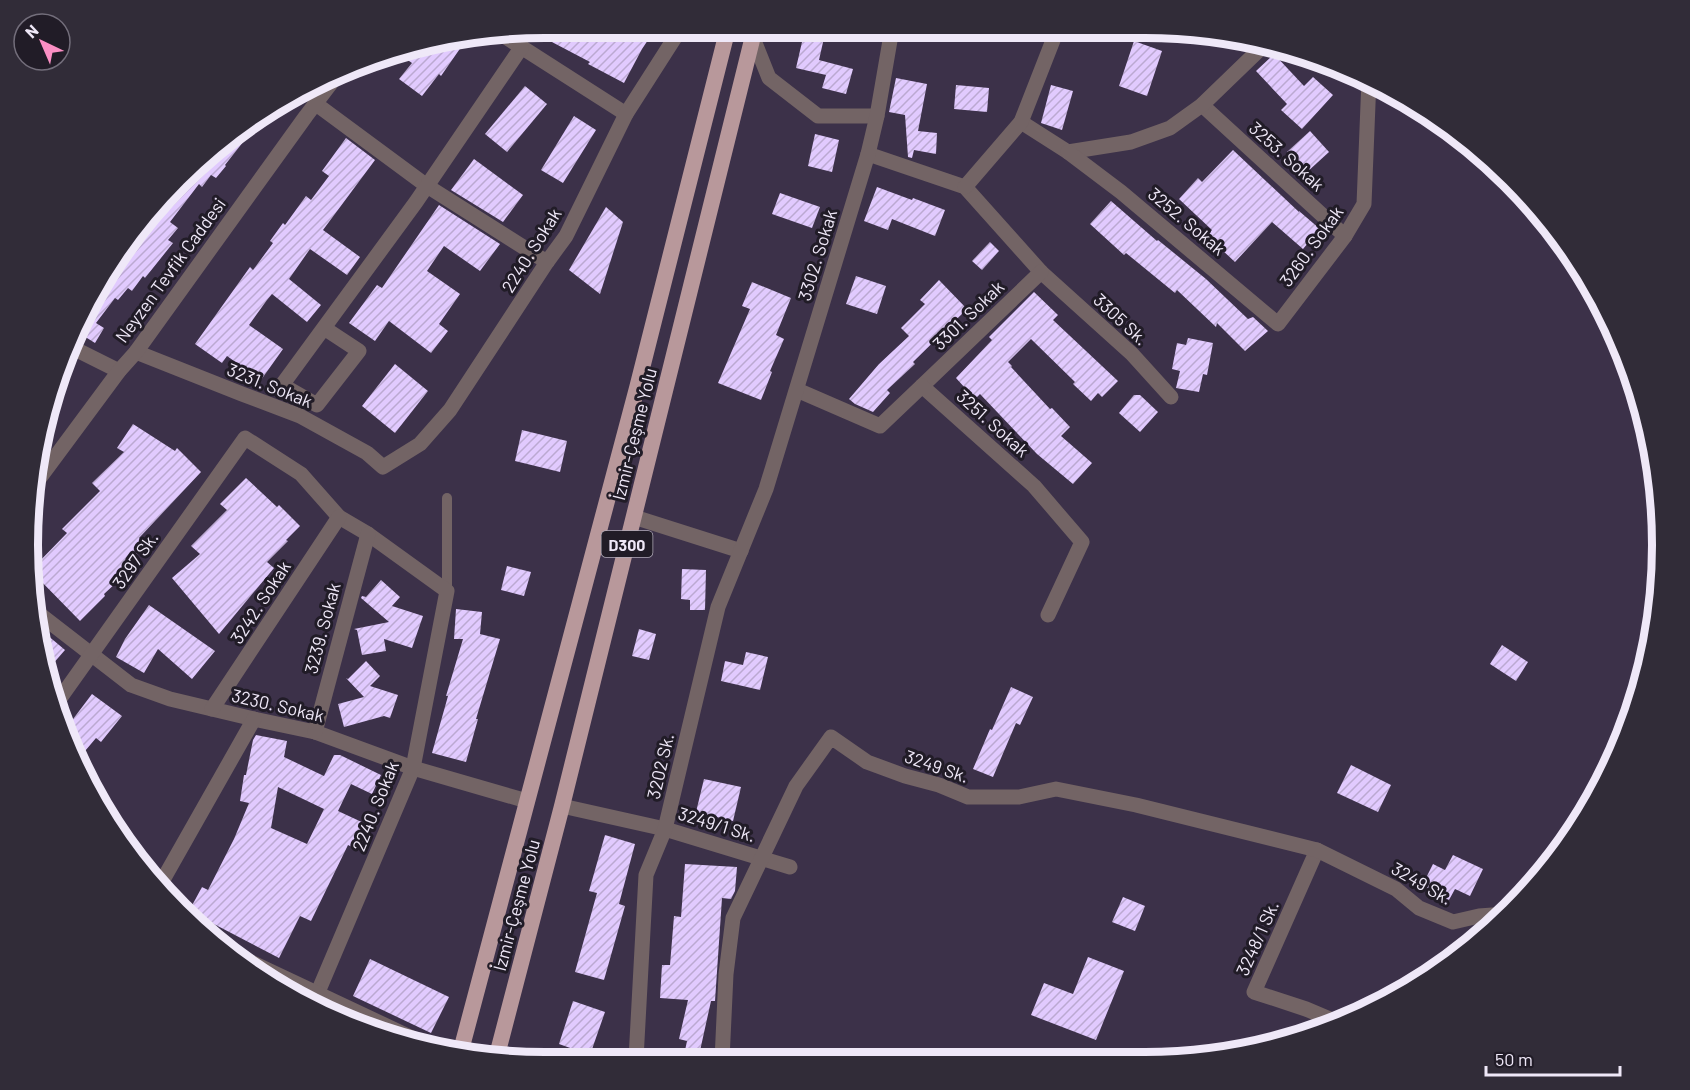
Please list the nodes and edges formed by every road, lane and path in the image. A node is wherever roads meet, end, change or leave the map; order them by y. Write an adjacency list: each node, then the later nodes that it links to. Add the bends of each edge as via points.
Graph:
1 (675, 38): 14 (street, 2240. Sokak)
2 (725, 38): 49 (highway, İzmir-Çeşme Yolu / D300)
3 (753, 38): 37 (highway, İzmir-Çeşme Yolu / D300)
4 (756, 38): 15 (street, via 769,78 818,116)
5 (890, 38): 15 (street, 3302. Sokak)
6 (1053, 38): 16 (street)
7 (509, 39): 8 (street)
8 (521, 48): 14 (street); 19 (street)
9 (1258, 51): 13 (street)
10 (330, 86): 12 (street, Neyzen Tevfik Caddesi)
11 (1369, 90): 21 (street, 3260. Sokak, via 1364,204)
12 (316, 104): 19 (street); 27 (street, Neyzen Tevfik Caddesi)
13 (1202, 105): 17 (street, via 1170,128 1131,141); 21 (street, 3253. Sokak)
14 (626, 114): 22 (street, 2240. Sokak, via 566,236)
15 (877, 116): 18 (street, 3302. Sokak)
16 (1021, 122): 17 (street, 3252. Sokak); 20 (street)
17 (1068, 152): 24 (street, 3252. Sokak)
18 (868, 154): 20 (street); 30 (street, 3302. Sokak)
19 (427, 186): 22 (street); 25 (street)
20 (965, 187): 23 (street, 3305 Sk.)
21 (1345, 236): 24 (street, 3260. Sokak)
22 (547, 262): 32 (street, 2240. Sokak, via 450,411 420,444)
23 (1041, 272): 29 (street, 3301. Sokak); 31 (street, 3305 Sk., via 1131,354)
24 (1278, 324)
25 (324, 328): 25 (street, via 282,385 317,405 359,351)
26 (77, 350): 28 (street)
27 (136, 352): 28 (street, Neyzen Tevfik Caddesi); 32 (street, 3231. Sokak, via 300,416 367,453)
28 (119, 371): 33 (street, Neyzen Tevfik Caddesi)
29 (922, 386): 30 (street, via 880,426); 41 (street, 3251. Sokak, via 1034,486 1082,542)
30 (797, 390): 34 (street, 3302. Sokak)
31 (1171, 397)
32 (383, 467)
33 (43, 474)
34 (766, 489): 39 (street, 3202 Sk.)
35 (447, 498): 40 (lane)
36 (339, 517): 38 (street); 43 (street, 3297 Sk., via 301,474 245,438); 45 (street, 3242. Sokak)
37 (634, 517): 39 (street); 50 (highway, İzmir-Çeşme Yolu / D300)
38 (368, 534): 40 (street); 47 (street, 3239. Sokak)
39 (741, 551): 51 (street, 3202 Sk., via 718,607)
40 (447, 591): 48 (street, 2240. Sokak)
41 (1048, 615)
42 (43, 617): 43 (street, 3230. Sokak)
43 (91, 655): 44 (street, 3297 Sk.); 45 (street, 3230. Sokak, via 130,685)
44 (61, 697)
45 (212, 709): 46 (street, 3230. Sokak)
46 (254, 719): 47 (street, 3230. Sokak); 55 (street)
47 (315, 732): 48 (street, 3230. Sokak)
48 (413, 768): 49 (street, 3230. Sokak); 58 (street, 2240. Sokak)
49 (527, 801): 61 (highway, İzmir-Çeşme Yolu / D300)
50 (562, 806): 51 (street, 3249/1 Sk.); 62 (highway, İzmir-Çeşme Yolu / D300)
51 (665, 829): 53 (street, 3249/1 Sk.); 63 (street, 3202 Sk., via 646,875)
52 (1317, 850): 53 (street, 3249 Sk., via 1056,789 1019,797 968,798 867,762 831,737 796,786); 56 (street, 3249 Sk., via 1396,889 1419,908 1453,922); 59 (street, 3248/1 Sk., via 1254,992)
53 (761, 858): 54 (street, 3249/1 Sk.); 64 (street, 3249 Sk., via 733,918)
54 (790, 867)
55 (163, 880)
56 (1493, 915)
57 (266, 969): 58 (street)
58 (318, 993): 60 (street)
59 (1328, 1018)
60 (395, 1030)
61 (462, 1045)
62 (498, 1050)
63 (636, 1052)
64 (722, 1052)

